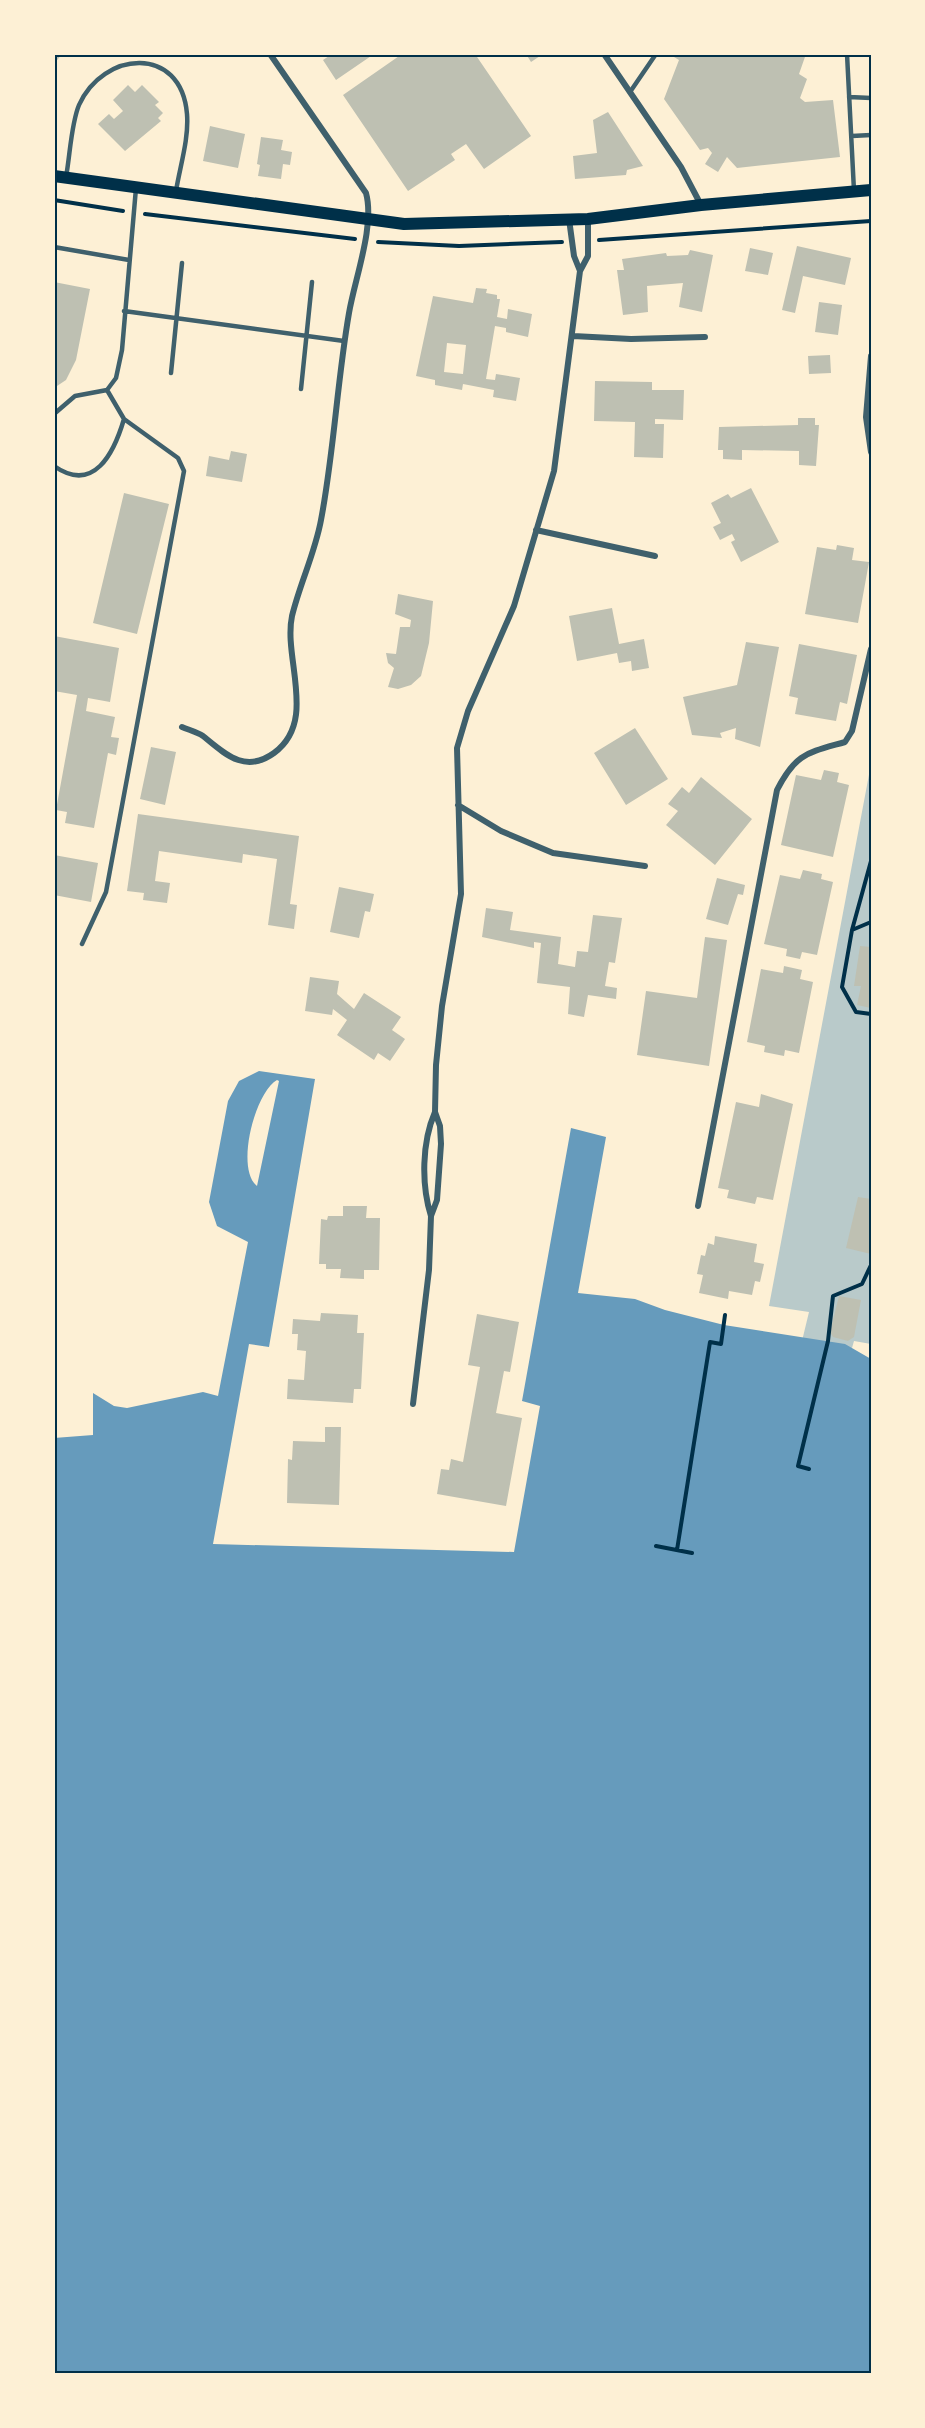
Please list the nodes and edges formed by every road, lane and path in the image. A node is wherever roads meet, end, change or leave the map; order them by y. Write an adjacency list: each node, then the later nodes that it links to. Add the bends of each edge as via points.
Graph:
1 (270, 54): 19 (street, via 362,187 369,204)
2 (604, 54): 5 (street)
3 (656, 54): 5 (lane)
4 (847, 54): 6 (lane)
5 (630, 92): 16 (street, via 681,166)
6 (849, 98): 7 (lane); 9 (lane)
7 (871, 98)
8 (871, 135): 9 (lane)
9 (852, 136): 13 (lane)
10 (60, 177): 11 (main road); 14 (lane, via 78,106 87,92 110,69 131,62 153,63 164,68 179,88 187,113)
11 (136, 188): 14 (main road); 28 (lane)
12 (871, 190): 13 (main road)
13 (854, 191): 16 (main road)
14 (175, 193): 19 (main road)
15 (54, 200): 17 (path)
16 (701, 205): 21 (main road)
17 (116, 210)
18 (148, 215): 23 (path)
19 (369, 219): 20 (main road, via 404,224); 37 (street)
20 (570, 219): 21 (main road); 30 (street, via 574,256)
21 (588, 219): 30 (street, via 588,256)
22 (871, 221): 24 (path)
23 (357, 239)
24 (601, 239)
25 (562, 242): 26 (path, via 459,246)
26 (382, 243)
27 (54, 247): 28 (lane)
28 (129, 260): 32 (lane)
29 (182, 263): 33 (lane)
30 (580, 271): 35 (street)
31 (312, 282): 34 (lane)
32 (124, 311): 33 (lane); 41 (lane, via 116,378)
33 (177, 319): 34 (lane); 39 (lane)
34 (306, 336): 37 (lane); 40 (lane)
35 (573, 336): 36 (street); 46 (street, via 558,454)
36 (705, 337)
37 (344, 341): 49 (street, via 321,519 292,619 290,650 297,714 285,742 274,753 245,763 233,760 201,735)
38 (871, 356): 44 (street, via 866,417)
39 (171, 373)
40 (301, 389)
41 (107, 390): 42 (lane, via 75,396); 43 (lane)
42 (54, 414)
43 (124, 419): 45 (lane, via 119,436 98,470 82,477 67,475); 55 (lane, via 178,458 184,471 106,892)
44 (871, 452)
45 (54, 466)
46 (536, 530): 47 (street); 50 (street, via 511,616 461,729)
47 (655, 556)
48 (871, 650): 58 (street, via 852,731 845,742 801,756 788,768 777,790)
49 (182, 727)
50 (458, 806): 52 (street, via 501,831 553,853); 57 (street, via 461,894 442,1006)
51 (871, 861): 54 (path)
52 (645, 866)
53 (871, 922): 54 (path)
54 (852, 930): 56 (path, via 842,987 856,1012)
55 (82, 944)
56 (871, 1014)
57 (435, 1112): 59 (street, via 441,1144 437,1200); 59 (street, via 428,1129 426,1161 426,1198)
58 (698, 1206)
59 (431, 1216): 62 (street, via 429,1270)
60 (871, 1265): 63 (path, via 862,1284 833,1296 828,1341 798,1466)
61 (725, 1315): 65 (path, via 721,1344 710,1342)
62 (413, 1404)
63 (809, 1469)
64 (656, 1546): 65 (path)
65 (677, 1550): 66 (path)
66 (692, 1553)

